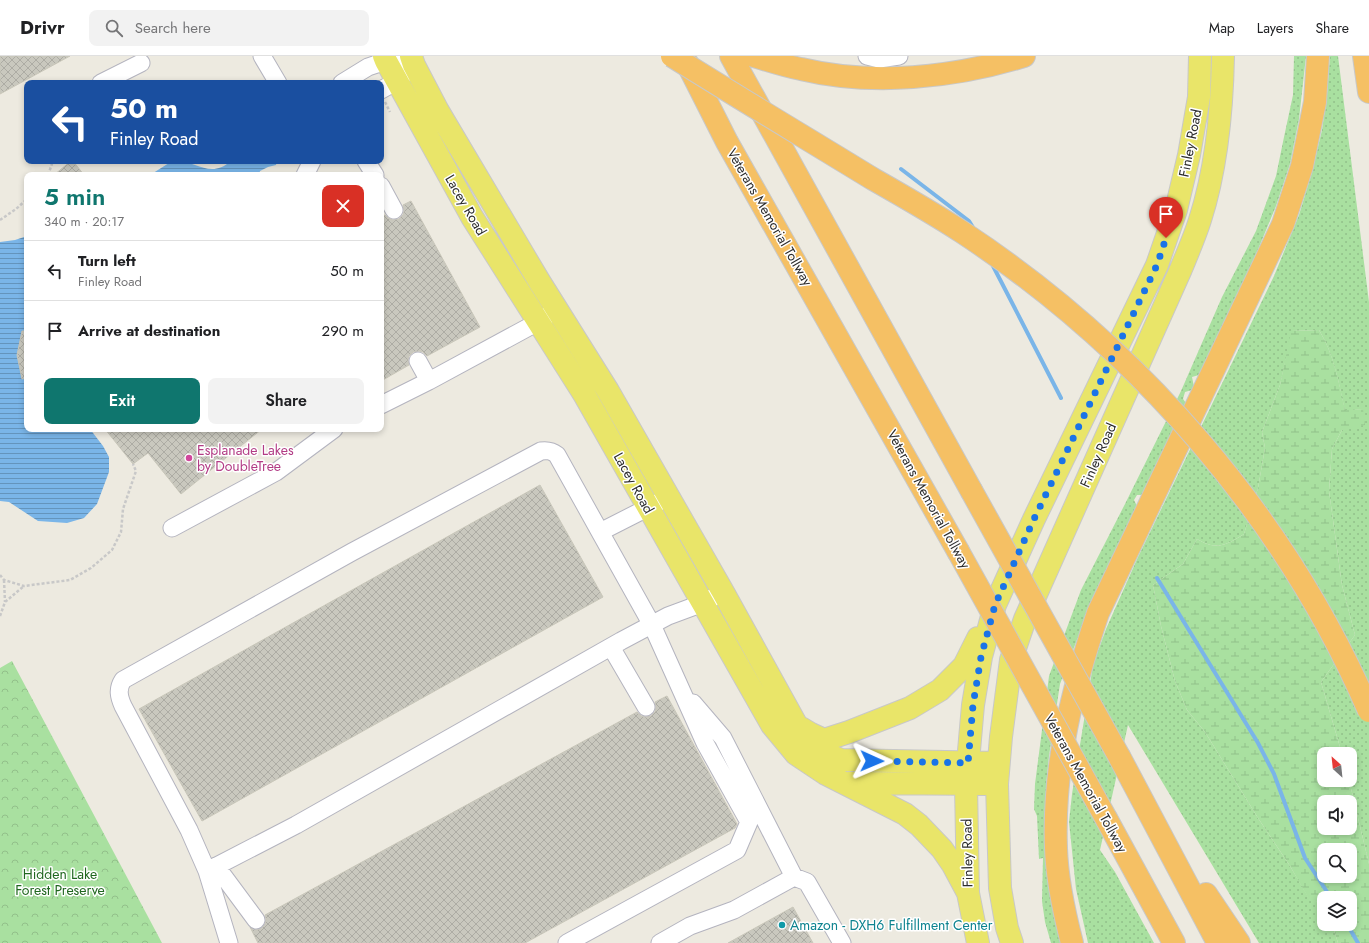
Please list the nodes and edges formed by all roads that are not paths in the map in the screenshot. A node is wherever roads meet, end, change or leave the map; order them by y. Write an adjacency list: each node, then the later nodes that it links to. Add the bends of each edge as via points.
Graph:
1 (262, 56): 17 (lane)
2 (672, 56): 21 (highway); 41 (highway, bridge, via 961,232 1042,290 1108,347 1150,387 1198,440 1264,524 1322,615)
3 (683, 56): 21 (highway, Veterans Memorial Tollway)
4 (731, 56): 48 (highway, bridge)
5 (754, 56): 8 (highway, via 802,70 883,78 952,73)
6 (867, 56): 7 (lane, via 880,59)
7 (900, 56)
8 (1024, 56)
9 (1200, 56): 36 (main road, Finley Road, via 1199,97 1189,155 1176,210 1157,265)
10 (1223, 56): 44 (main road, Finley Road, via 1222,98 1215,159 1200,220 1182,268 1025,619 1011,660)
11 (1318, 56): 61 (highway, via 1315,102 1303,159 1283,224 1098,613 1082,660 1066,725 1055,811 1060,888)
12 (1364, 56): 20 (highway)
13 (145, 58): 16 (lane)
14 (385, 59): 15 (lane); 18 (lane); 19 (main road, Lacey Road)
15 (413, 60): 19 (lane); 24 (main road, Lacey Road, via 438,111)
16 (106, 80)
17 (276, 80)
18 (347, 80)
19 (389, 86): 25 (main road, Lacey Road)
20 (1369, 92)
21 (727, 142): 62 (highway, Veterans Memorial Tollway, bridge, via 958,551)
22 (384, 192): 23 (lane)
23 (394, 210)
24 (557, 309): 25 (lane); 30 (main road, Lacey Road, via 608,391)
25 (538, 322): 27 (lane); 31 (main road, Lacey Road, via 584,394)
26 (418, 360): 27 (lane)
27 (429, 381): 28 (lane)
28 (384, 404)
29 (330, 432): 32 (lane, via 276,472)
30 (668, 497): 31 (lane); 34 (main road, Lacey Road)
31 (648, 508): 33 (lane); 35 (main road, Lacey Road)
32 (172, 528)
33 (600, 532): 37 (lane); 49 (lane, via 557,455 552,451 541,451 345,556 123,680 119,690 123,706)
34 (723, 592): 35 (lane); 42 (main road, Lacey Road)
35 (703, 603): 37 (lane); 45 (main road, Lacey Road, via 772,725 796,754)
36 (995, 605): 42 (main road, via 964,666 940,690 910,708 824,740); 43 (main road, Finley Road, via 981,657 973,705)
37 (652, 625): 38 (lane); 39 (lane)
38 (611, 647): 40 (lane); 49 (lane, via 296,825)
39 (680, 687): 50 (lane, via 723,738); 56 (lane, via 705,743 749,822 737,850)
40 (646, 707)
41 (1369, 711)
42 (796, 724): 43 (main road, Lacey Road, via 817,750 841,760)
43 (968, 763): 44 (main road); 46 (main road, Finley Road)
44 (998, 763): 47 (main road, Finley Road)
45 (844, 783): 46 (main road, Lacey Road); 51 (main road, via 904,814 919,825 942,849)
46 (966, 784): 47 (main road, Lacey Road); 51 (main road, Finley Road)
47 (997, 784): 60 (main road, Finley Road, via 1000,888)
48 (1144, 801): 63 (highway); 64 (highway)
49 (212, 868): 52 (lane); 53 (lane)
50 (794, 877): 57 (lane, via 734,910 690,926); 58 (lane, via 807,882)
51 (968, 893): 59 (main road, Finley Road)
52 (256, 920)
53 (223, 922): 54 (lane); 55 (lane)
54 (229, 943)
55 (237, 943)
56 (567, 943)
57 (660, 943)
58 (842, 943)
59 (978, 943)
60 (1012, 943)
61 (1072, 943)
62 (1174, 943)
63 (1218, 943)
64 (1239, 943)

